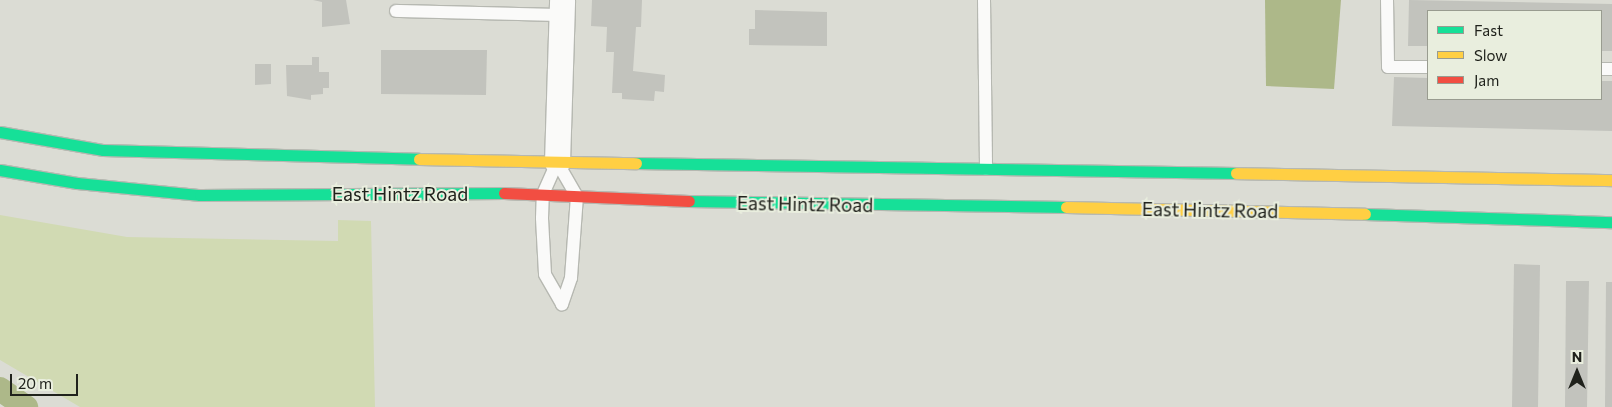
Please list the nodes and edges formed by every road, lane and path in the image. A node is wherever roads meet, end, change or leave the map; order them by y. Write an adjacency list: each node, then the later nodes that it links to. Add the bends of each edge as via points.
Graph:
1 (984, 0): 8 (lane)
2 (1386, 0): 5 (lane, via 1388,67)
3 (562, 8): 4 (lane); 7 (street)
4 (396, 11)
5 (1427, 67)
6 (0, 132): 7 (main road, East Hintz Road, via 103,150 224,156)
7 (557, 162): 8 (main road, East Hintz Road); 11 (lane); 12 (lane)
8 (986, 169): 10 (main road, East Hintz Road)
9 (0, 170): 11 (main road, East Hintz Road, via 77,184 200,195)
10 (1612, 180)
11 (542, 194): 12 (main road, East Hintz Road); 12 (lane, via 545,274 562,304 570,278)
12 (577, 196): 13 (main road, East Hintz Road, via 711,202 1216,210)
13 (1612, 222)

